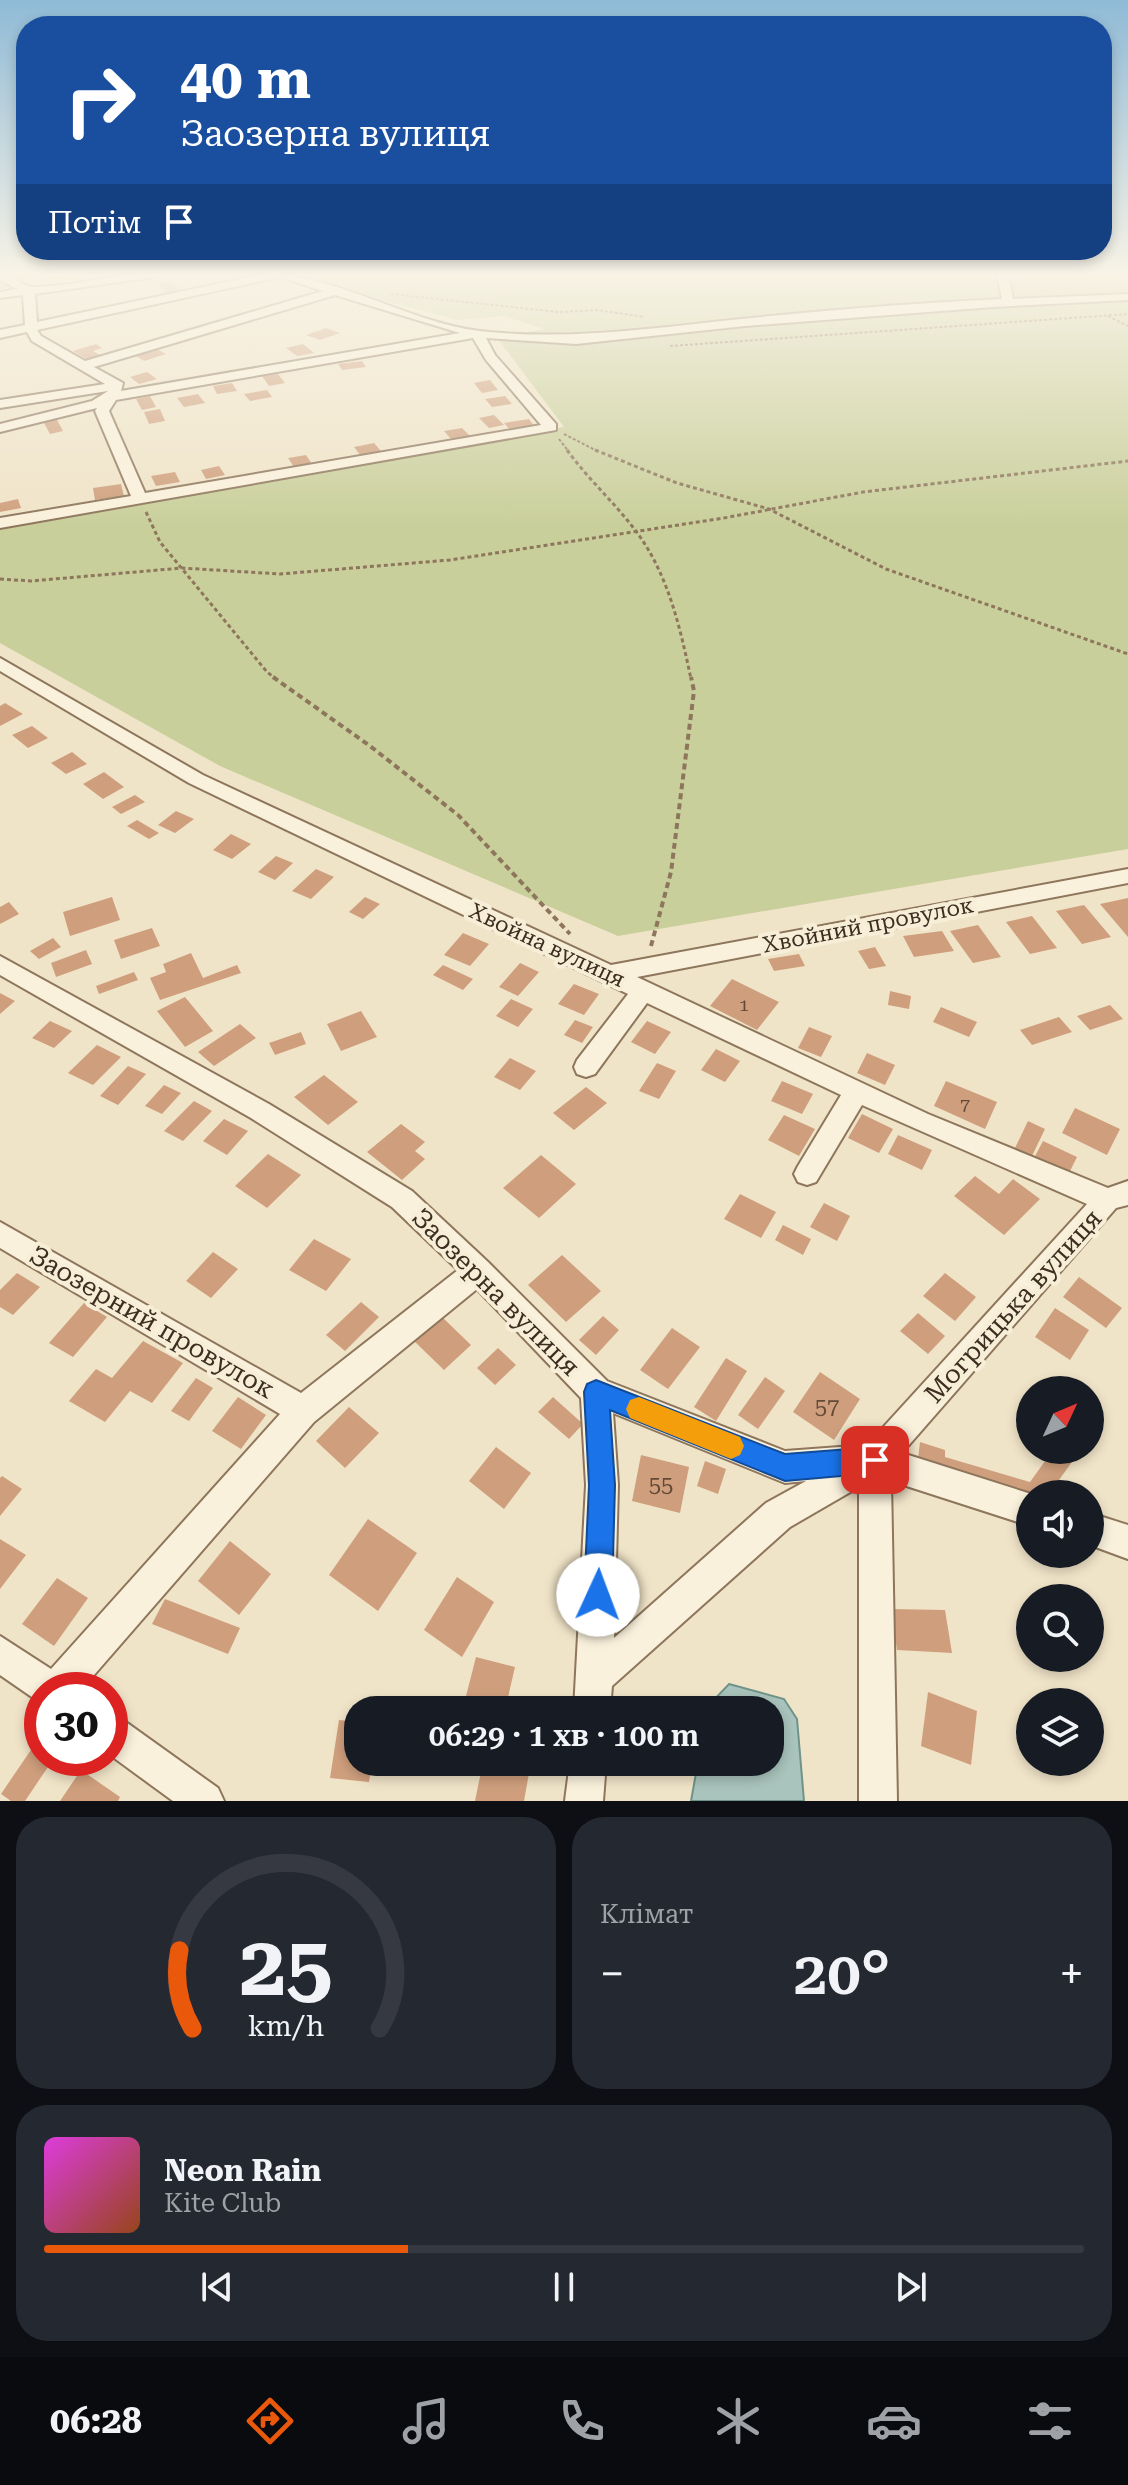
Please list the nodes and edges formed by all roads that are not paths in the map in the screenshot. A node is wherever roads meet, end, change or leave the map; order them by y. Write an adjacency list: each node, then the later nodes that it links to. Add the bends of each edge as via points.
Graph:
1 (73, 358): 5 (street)
2 (110, 358): 5 (street)
3 (327, 358): 6 (street)
4 (491, 358): 9 (street, via 551,427)
5 (86, 365): 6 (street)
6 (114, 392): 7 (street); 8 (street, via 97,404); 9 (street, via 102,411)
7 (0, 404)
8 (0, 428)
9 (140, 499): 10 (street)
10 (0, 523)
11 (0, 663): 14 (street, Хвойна вулиця, via 196,779 609,974)
12 (1128, 876): 14 (street, Хвойний провулок)
13 (0, 964): 20 (street, Заозерна вулиця, via 260,1111 402,1199)
14 (644, 979): 15 (street); 16 (street, Хвойна вулиця)
15 (586, 1067)
16 (857, 1091): 17 (street); 18 (street, Хвойна вулиця)
17 (807, 1174)
18 (1117, 1196): 23 (street, Могрицька вулиця)
19 (0, 1234): 22 (street, Заозерний провулок)
20 (478, 1271): 21 (street, Заозерна вулиця); 22 (street)
21 (596, 1392): 23 (street, Заозерна вулиця, via 785,1467); 30 (street, via 602,1485)
22 (303, 1411): 29 (street)
23 (875, 1460): 24 (street, Заозерна вулиця); 30 (street, Могрицька вулиця, via 778,1515); 35 (street)
24 (1016, 1505)
25 (1104, 1534): 26 (street)
26 (1128, 1542)
27 (0, 1654): 28 (street)
28 (25, 1672)
29 (73, 1672)
30 (594, 1694)
31 (128, 1746): 33 (street)
32 (587, 1776): 34 (street)
33 (205, 1801)
34 (584, 1801)
35 (878, 1801)

